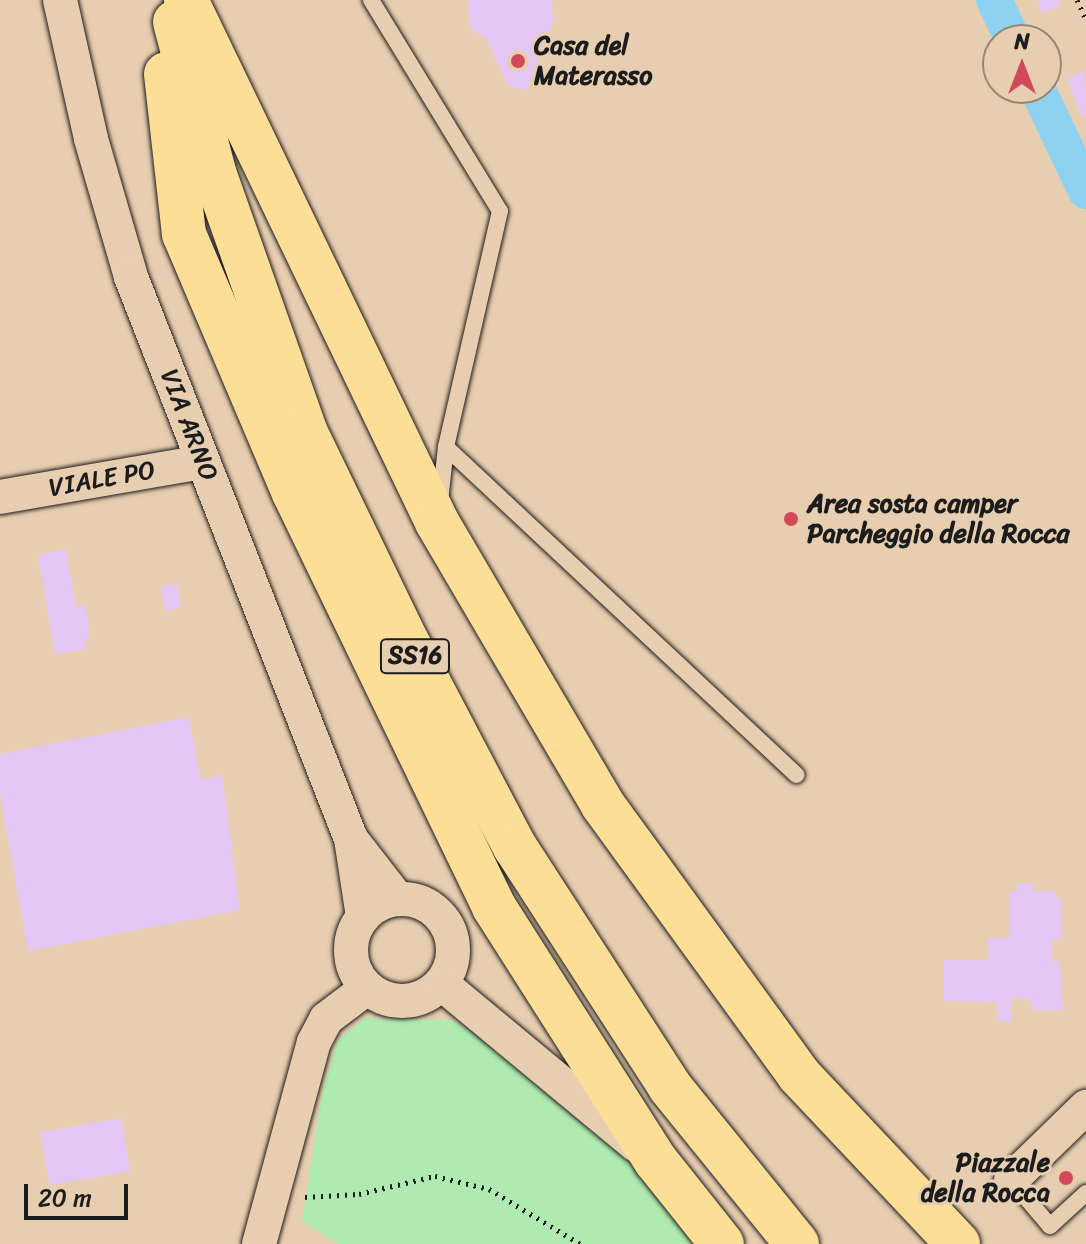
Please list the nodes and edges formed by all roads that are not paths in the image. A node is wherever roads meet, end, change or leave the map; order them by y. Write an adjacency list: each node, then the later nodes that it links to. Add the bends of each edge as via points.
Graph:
1 (60, 0): 7 (street, VIA ARNO, via 91,139 131,277)
2 (157, 0): 17 (main road, via 184,234 288,479 494,907)
3 (169, 0): 22 (main road, SS16, via 214,172 305,431 401,630 515,847 670,1087)
4 (186, 0): 9 (main road)
5 (371, 0): 6 (lane, via 500,211)
6 (446, 447): 9 (lane); 10 (lane)
7 (203, 462): 8 (street, VIALE PO); 11 (street, VIA ARNO)
8 (0, 497)
9 (437, 522): 23 (main road, via 612,818 799,1075)
10 (797, 775)
11 (351, 839): 12 (street); 13 (street)
12 (397, 898): 13 (street); 14 (street, via 430,906 448,926 454,951)
13 (363, 917): 15 (street, via 354,930 352,961)
14 (442, 984): 15 (street, via 413,1000 381,997); 17 (street)
15 (367, 988): 20 (street, via 326,1019 314,1042)
16 (1086, 1107): 18 (street)
17 (656, 1161): 21 (main road)
18 (1011, 1180): 19 (lane, via 1050,1226)
19 (1086, 1193)
20 (259, 1244)
21 (722, 1244)
22 (797, 1244)
23 (958, 1244)

